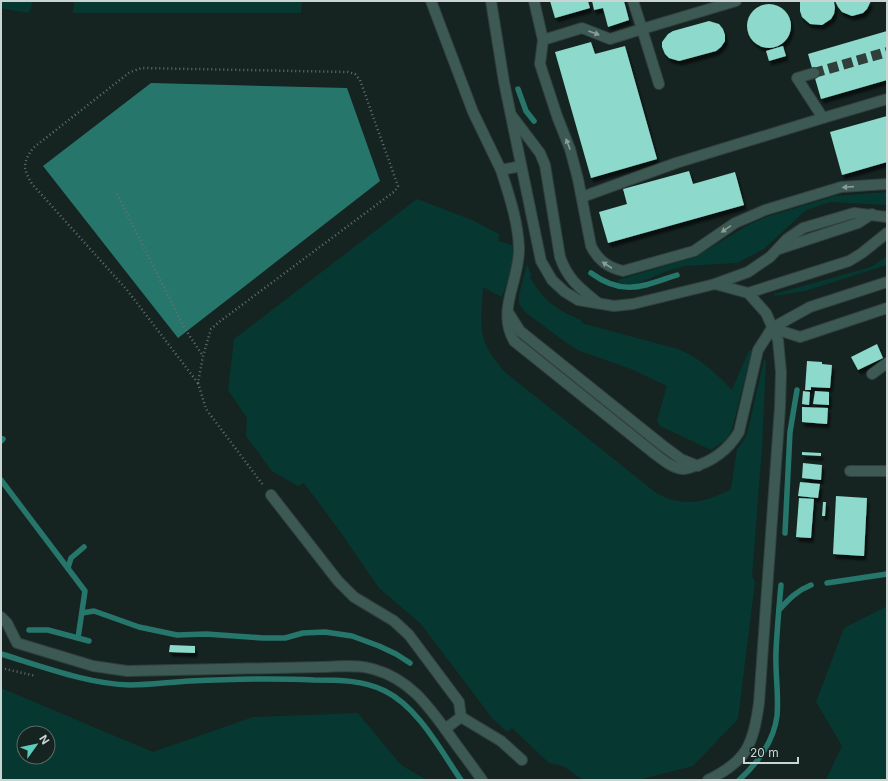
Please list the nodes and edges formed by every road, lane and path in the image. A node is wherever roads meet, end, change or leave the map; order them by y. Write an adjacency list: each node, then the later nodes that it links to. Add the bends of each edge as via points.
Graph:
1 (431, 1): 14 (street, via 473,112)
2 (491, 1): 11 (street)
3 (534, 1): 7 (street)
4 (634, 1): 6 (street)
5 (736, 1): 6 (street)
6 (642, 29): 7 (street, one-way to 6, via 582,28 610,39); 9 (street)
7 (543, 40): 17 (street, one-way to 7, via 570,149 540,64)
8 (814, 73): 12 (street, via 797,78)
9 (659, 84)
10 (887, 99): 12 (street)
11 (511, 114): 13 (street); 23 (street, via 540,153 545,165 560,257 565,270 572,281)
12 (823, 118): 17 (street, via 676,163)
13 (521, 166): 14 (street); 23 (street, via 541,261 552,280 565,292 578,300)
14 (501, 170): 25 (street, via 512,202 519,248 508,311 520,331 681,459 698,466 718,456 733,442 739,432 758,350)
15 (887, 184): 17 (street, one-way to 17, via 841,187 765,210 735,223 694,251 623,271 602,262 595,254 591,246)
16 (117, 194): 26 (path, via 185,328)
17 (582, 198)
18 (887, 217): 21 (street, via 854,213 803,228 787,239 770,257 748,272)
19 (887, 232): 22 (street, via 849,261)
20 (887, 282): 25 (street, via 810,307)
21 (715, 284): 22 (street); 23 (street, via 633,304)
22 (748, 293): 25 (street, via 766,313)
23 (600, 304)
24 (887, 308): 25 (street, via 800,337)
25 (772, 328): 40 (street, via 778,340 781,372 780,407 756,727 748,747 738,760 725,772)
26 (203, 356): 29 (path); 29 (path, via 211,329 219,322 395,191 398,186 360,80 355,74 142,68 130,72 33,148 25,159 24,170 32,184 127,290)
27 (887, 363): 28 (street)
28 (872, 374)
29 (198, 383): 32 (path, via 206,409)
30 (850, 471): 31 (street)
31 (887, 471)
32 (270, 495): 36 (street, via 338,581 354,597 394,622 409,635 459,702)
33 (1, 617): 37 (street, via 7,623 17,644 93,666 120,670 372,668 395,677 414,691)
34 (1, 668): 35 (path)
35 (36, 676)
36 (460, 717): 37 (street); 38 (street, via 501,741)
37 (446, 729): 39 (street)
38 (522, 760)
39 (482, 780)
40 (708, 780)

